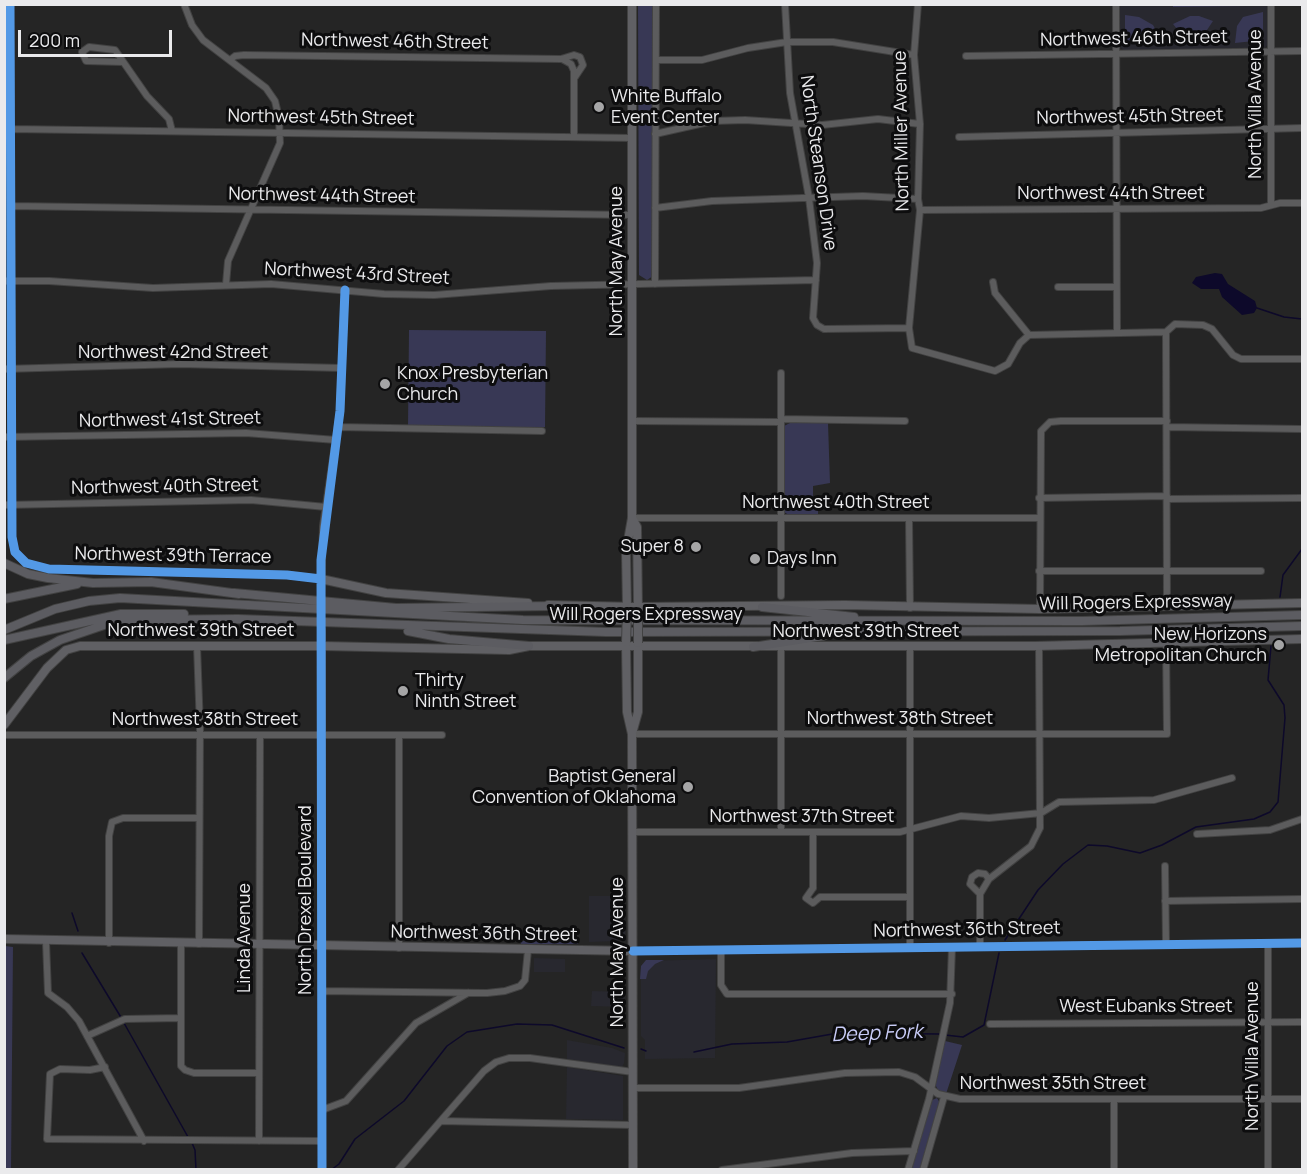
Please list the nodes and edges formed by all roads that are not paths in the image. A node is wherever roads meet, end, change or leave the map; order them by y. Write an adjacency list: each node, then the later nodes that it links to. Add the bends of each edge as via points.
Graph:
1 (10, 4): 9 (street)
2 (184, 4): 17 (street, via 199,35)
3 (632, 4): 33 (main road, North May Avenue)
4 (656, 4): 18 (street)
5 (785, 4): 10 (street, North Steanson Drive)
6 (918, 4): 14 (street, North Miller Avenue)
7 (1116, 4): 13 (street)
8 (1271, 4): 11 (street, North Villa Avenue)
9 (7, 12): 21 (street)
10 (787, 42): 14 (street, via 833,42); 18 (street, via 702,60); 23 (street, North Steanson Drive)
11 (1271, 51): 12 (street, Northwest 46th Street); 13 (street, Northwest 46th Street); 26 (street, North Villa Avenue)
12 (1302, 51)
13 (1116, 54): 15 (street, Northwest 46th Street); 29 (street)
14 (914, 55): 22 (street, North Miller Avenue)
15 (966, 56)
16 (561, 59): 17 (street, Northwest 46th Street, via 244,54); 20 (street, via 572,67); 20 (street, Northwest 46th Street, via 577,56 583,62)
17 (230, 60): 28 (street, via 271,94 278,108)
18 (656, 60): 30 (street)
19 (123, 62): 19 (street, via 112,48 89,47 82,51 86,61); 27 (street, via 169,119)
20 (575, 77): 31 (street)
21 (7, 81): 25 (street)
22 (920, 124): 23 (street, via 878,119); 35 (street, North Miller Avenue)
23 (794, 125): 30 (street, via 713,121); 34 (street, North Steanson Drive)
24 (1302, 128): 26 (street, Northwest 45th Street)
25 (10, 129): 27 (street, Northwest 45th Street); 38 (street)
26 (1270, 129): 29 (street, Northwest 45th Street); 37 (street, North Villa Avenue)
27 (172, 131): 28 (street, Northwest 45th Street)
28 (280, 132): 31 (street, Northwest 45th Street); 40 (street, via 280,143)
29 (1115, 132): 32 (street, Northwest 45th Street); 42 (street)
30 (655, 134): 39 (street)
31 (574, 137): 33 (street, Northwest 45th Street)
32 (959, 137)
33 (632, 138): 43 (main road, North May Avenue)
34 (809, 198): 35 (street); 39 (street, via 712,201); 45 (street, North Steanson Drive)
35 (918, 199): 41 (street, North Miller Avenue)
36 (1302, 203): 37 (street, Northwest 44th Street)
37 (1271, 204): 42 (street, Northwest 44th Street, via 1261,208)
38 (11, 206): 40 (street, Northwest 44th Street); 44 (street)
39 (656, 208): 49 (street)
40 (250, 210): 43 (street, Northwest 44th Street); 48 (street, via 228,261)
41 (920, 210): 42 (street, Northwest 44th Street); 54 (street, North Miller Avenue)
42 (1116, 210): 52 (street)
43 (632, 215): 50 (main road, North May Avenue)
44 (8, 218): 46 (street)
45 (816, 280): 49 (street, Northwest 43rd Street); 54 (street, North Steanson Drive, via 813,318 817,325 834,330)
46 (8, 281): 48 (street, Northwest 43rd Street, via 140,288); 60 (street)
47 (993, 282): 57 (street, via 995,293)
48 (226, 284): 53 (street, Northwest 43rd Street)
49 (656, 284): 50 (street, Northwest 43rd Street)
50 (632, 285): 53 (street, Northwest 43rd Street, via 551,286 434,295); 62 (main road, North May Avenue)
51 (1058, 287): 52 (street)
52 (1116, 287): 56 (street)
53 (345, 290): 59 (street)
54 (909, 328): 57 (street, via 912,348 995,371 1008,364)
55 (1166, 332): 56 (street); 58 (street, via 1175,324 1203,325 1242,359); 65 (street)
56 (1117, 333): 57 (street)
57 (1029, 335)
58 (1302, 359)
59 (342, 368): 60 (street, Northwest 42nd Street, via 180,364); 66 (street)
60 (8, 369): 69 (street)
61 (780, 373): 63 (street)
62 (632, 421): 63 (street); 76 (main road, North May Avenue)
63 (781, 421): 64 (street); 77 (street)
64 (904, 422)
65 (1167, 424): 67 (street); 71 (street, via 1050,422 1041,430); 72 (street)
66 (338, 428): 68 (street); 70 (street)
67 (1302, 429)
68 (542, 431)
69 (8, 437): 70 (street, Northwest 41st Street, via 246,433); 74 (street)
70 (336, 440): 75 (street)
71 (1039, 498): 72 (street); 79 (street)
72 (1167, 498): 73 (street); 83 (street)
73 (1302, 498)
74 (8, 505): 75 (street, Northwest 40th Street, via 251,500); 84 (street, Northwest 39th Terrace, via 13,547 26,563 57,570)
75 (326, 507): 84 (street)
76 (632, 518): 77 (street, Northwest 40th Street); 96 (main road, North May Avenue, via 626,552); 97 (main road, North May Avenue, via 637,527)
77 (780, 518): 78 (street, Northwest 40th Street); 87 (street)
78 (909, 518): 79 (street, Northwest 40th Street); 95 (street)
79 (1039, 518): 81 (street)
80 (4, 563): 85 (highway, via 38,576)
81 (1039, 571): 83 (street); 98 (street)
82 (1261, 571): 83 (street)
83 (1167, 572): 94 (street)
84 (321, 579): 89 (street); 92 (main road, Northwest 39th Street, via 395,594)
85 (93, 583): 86 (highway, via 151,582); 88 (highway)
86 (234, 593): 92 (highway, via 406,608); 99 (highway)
87 (781, 596): 91 (main road)
88 (4, 598)
89 (321, 599)
90 (1302, 603): 94 (main road, Northwest 39th Street)
91 (773, 605): 93 (main road, Northwest 39th Street); 95 (main road, Northwest 39th Street)
92 (554, 606): 96 (main road, Northwest 39th Street)
93 (762, 607): 97 (main road, Northwest 39th Street); 102 (highway, via 814,610)
94 (1167, 607): 98 (main road, Northwest 39th Street)
95 (910, 608): 98 (main road, Northwest 39th Street)
96 (627, 609): 97 (main road, Northwest 39th Street); 110 (main road, North May Avenue, bridge)
97 (638, 609): 111 (main road, North May Avenue, bridge)
98 (1040, 609)
99 (316, 610): 102 (highway, Will Rogers Expressway, via 523,620); 105 (highway, Will Rogers Expressway, via 120,598 71,604)
100 (1302, 615): 102 (highway, Will Rogers Expressway)
101 (238, 620): 103 (highway, Will Rogers Expressway); 109 (highway, via 131,613); 120 (highway, Will Rogers Expressway, via 150,619 107,624 48,646)
102 (881, 621)
103 (378, 626): 107 (highway, Will Rogers Expressway, via 561,632); 115 (highway, via 449,639)
104 (1302, 626): 107 (highway, Will Rogers Expressway, via 1190,631)
105 (4, 630)
106 (322, 630): 113 (street, North Drexel Boulevard)
107 (863, 632): 116 (highway)
108 (1302, 639): 112 (main road, Northwest 39th Street)
109 (4, 640)
110 (626, 644): 111 (main road, Northwest 39th Street); 115 (main road, Northwest 39th Street); 122 (main road, North May Avenue, via 627,706)
111 (638, 644): 116 (main road, Northwest 39th Street); 122 (main road, North May Avenue, via 638,712)
112 (1166, 644): 118 (main road, Northwest 39th Street); 124 (street, Northwest 38th Street, via 1167,734)
113 (322, 645): 114 (main road, Northwest 39th Street); 115 (main road, Northwest 39th Street, via 508,650); 128 (street, North Drexel Boulevard)
114 (197, 646): 121 (main road, Northwest 39th Street, via 70,648 41,675); 126 (street)
115 (529, 646)
116 (753, 646): 119 (main road, Northwest 39th Street)
117 (910, 646): 118 (main road, Northwest 39th Street); 119 (main road, Northwest 39th Street); 123 (street)
118 (1039, 646): 124 (street)
119 (781, 648): 131 (street)
120 (4, 678)
121 (4, 725)
122 (632, 734): 131 (street, Northwest 38th Street); 137 (main road, North May Avenue)
123 (910, 734): 124 (street, Northwest 38th Street); 131 (street, Northwest 38th Street); 136 (street)
124 (1039, 734): 133 (street)
125 (4, 735): 126 (street, Northwest 38th Street)
126 (199, 735): 127 (street, Northwest 38th Street); 134 (street)
127 (260, 735): 128 (street, Northwest 38th Street); 157 (street, Linda Avenue)
128 (322, 735): 129 (street, Northwest 38th Street); 158 (street, North Drexel Boulevard)
129 (399, 735): 130 (street, Northwest 38th Street); 161 (street)
130 (442, 735)
131 (781, 735): 138 (street)
132 (1232, 778): 133 (street, Northwest 37th Street, via 1154,800 1059,802)
133 (1041, 813): 136 (street, Northwest 37th Street, via 961,816); 142 (street, via 1040,828 1031,846)
134 (198, 818): 151 (street, via 113,820 109,831); 155 (street)
135 (1302, 819): 140 (street, via 1270,830)
136 (911, 829): 139 (street, Northwest 37th Street); 146 (street)
137 (633, 832): 138 (street, Northwest 37th Street); 165 (main road, North May Avenue)
138 (781, 832): 139 (street, Northwest 37th Street)
139 (813, 832): 143 (street)
140 (1197, 834)
141 (1165, 866): 148 (street)
142 (989, 879): 144 (street); 144 (street, via 978,873 972,877 970,884)
143 (813, 888): 145 (street); 145 (street, via 806,895 808,901 813,903)
144 (980, 894): 160 (street)
145 (820, 897): 146 (street)
146 (910, 897): 162 (street)
147 (1302, 900): 148 (street)
148 (1165, 901): 156 (street)
149 (4, 941): 150 (main road, Northwest 36th Street)
150 (46, 942): 151 (main road, Northwest 36th Street); 173 (street, via 48,993 74,1014)
151 (109, 943): 154 (main road, Northwest 36th Street)
152 (1268, 943): 153 (street, Northwest 36th Street); 156 (street, Northwest 36th Street); 170 (street, North Villa Avenue)
153 (1302, 943)
154 (181, 944): 155 (main road, Northwest 36th Street); 169 (street)
155 (199, 944): 157 (main road, Northwest 36th Street)
156 (1166, 944): 160 (street, Northwest 36th Street)
157 (260, 945): 158 (main road, Northwest 36th Street); 176 (street, Linda Avenue)
158 (323, 946): 161 (main road, Northwest 36th Street); 166 (street, North Drexel Boulevard)
159 (952, 947): 160 (street, Northwest 36th Street); 162 (street, Northwest 36th Street); 168 (street)
160 (980, 947)
161 (399, 948): 163 (main road, Northwest 36th Street)
162 (910, 948): 164 (street, Northwest 36th Street)
163 (528, 950): 165 (main road, Northwest 36th Street); 167 (street, via 527,976 520,986 497,993)
164 (721, 950): 165 (street, Northwest 36th Street); 168 (street, via 721,985 727,994)
165 (633, 951): 175 (main road, North May Avenue)
166 (322, 991): 167 (street); 183 (street, North Drexel Boulevard)
167 (468, 993): 183 (street, via 416,1023 346,1101)
168 (951, 994): 178 (street)
169 (180, 1018): 173 (street, via 125,1019); 176 (street, via 180,1064 185,1071)
170 (1269, 1022): 171 (street, West Eubanks Street); 172 (street, West Eubanks Street); 181 (street, North Villa Avenue)
171 (1302, 1022)
172 (990, 1023)
173 (87, 1036): 174 (street)
174 (105, 1067): 186 (street); 186 (street, via 60,1069 50,1074 47,1139)
175 (633, 1071): 177 (main road, North May Avenue); 184 (street, via 530,1058 503,1059 488,1067)
176 (259, 1073): 187 (street, Linda Avenue)
177 (633, 1088): 178 (street, Northwest 35th Street, via 739,1088 845,1072 899,1072 915,1077); 185 (main road, North May Avenue)
178 (931, 1090): 179 (street, Northwest 35th Street); 189 (street)
179 (944, 1097): 180 (street, Northwest 35th Street); 195 (street)
180 (1114, 1099): 181 (street, Northwest 35th Street); 196 (street)
181 (1268, 1099): 182 (street, Northwest 35th Street); 197 (street, North Villa Avenue)
182 (1302, 1099)
183 (322, 1110): 188 (street, North Drexel Boulevard)
184 (441, 1121): 185 (street); 191 (street)
185 (633, 1125): 192 (main road, North May Avenue)
186 (144, 1141): 187 (street)
187 (259, 1141): 188 (street)
188 (322, 1141): 190 (street, North Drexel Boulevard)
189 (914, 1151): 193 (street, via 852,1153); 194 (street)
190 (322, 1170)
191 (398, 1170)
192 (633, 1170)
193 (722, 1170)
194 (909, 1170)
195 (923, 1170)
196 (1114, 1170)
197 (1268, 1170)

